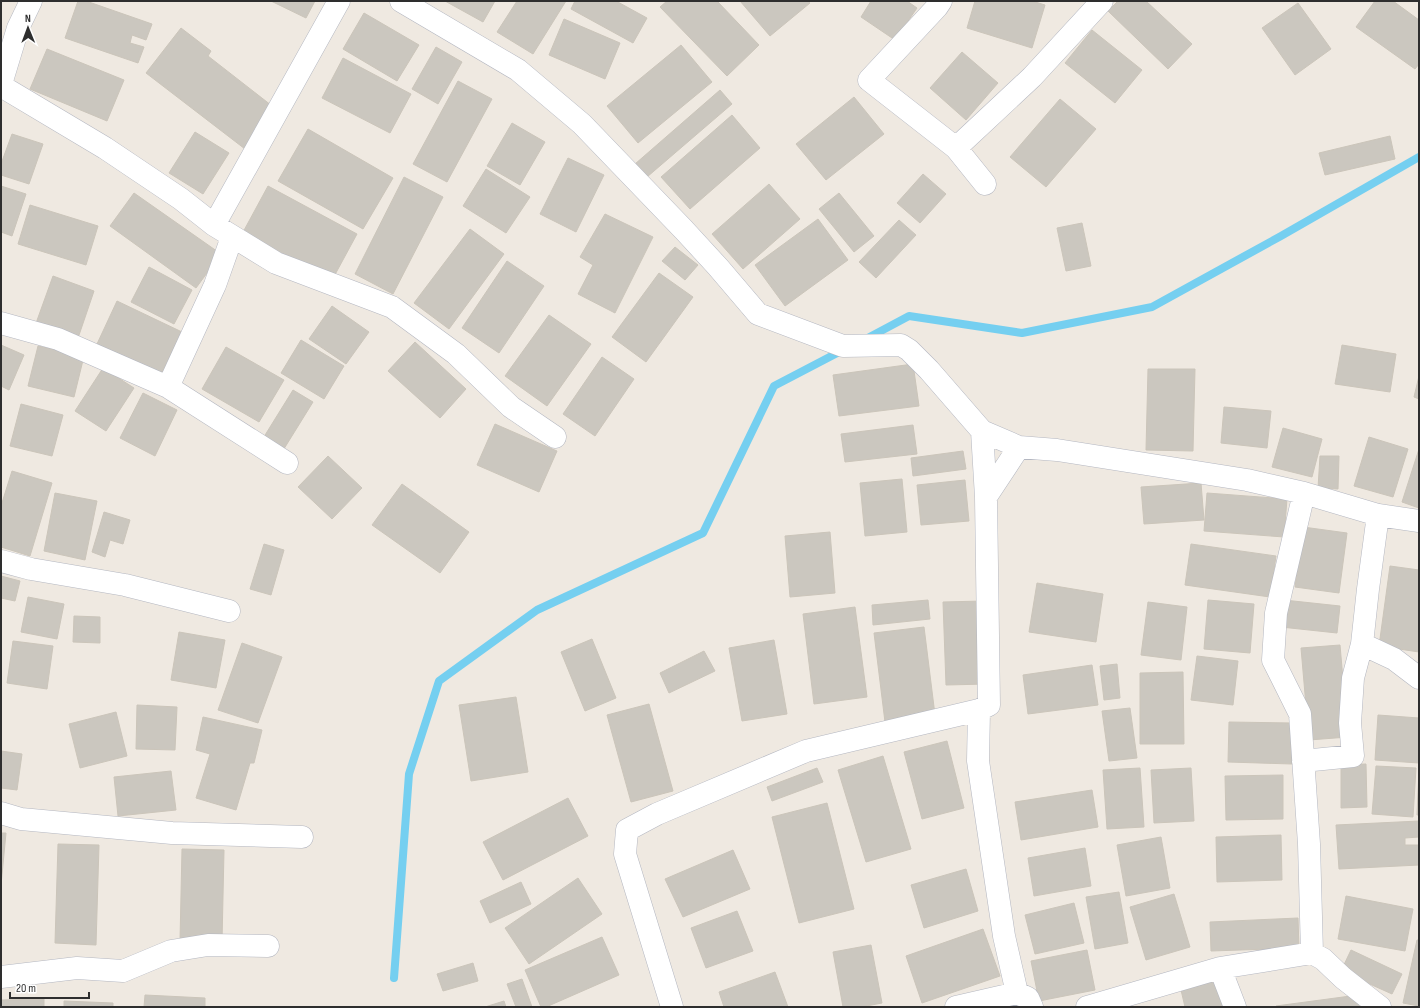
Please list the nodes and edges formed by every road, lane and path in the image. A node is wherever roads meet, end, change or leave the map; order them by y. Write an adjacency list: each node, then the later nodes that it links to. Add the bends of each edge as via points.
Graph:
1 (31, 1): 6 (street, via 18,28)
2 (338, 1): 9 (street)
3 (402, 1): 12 (street, via 518,70 582,124 684,230 758,314 842,346 901,345 929,370)
4 (1102, 1): 7 (street, via 1032,77)
5 (936, 3): 7 (street, via 869,80)
6 (1, 85): 9 (street, via 105,148 181,199)
7 (956, 148): 8 (street)
8 (985, 184)
9 (223, 231): 11 (street, via 215,285); 13 (street, via 276,263 392,307 456,354 512,407)
10 (1, 323): 11 (street, via 58,339)
11 (168, 387): 15 (street)
12 (982, 431): 14 (street); 17 (street)
13 (555, 437)
14 (1019, 447): 16 (street, via 1057,450 1240,479); 17 (street)
15 (287, 463)
16 (1304, 493): 18 (street); 25 (street, via 1276,613 1273,660 1300,714)
17 (986, 497): 24 (street, via 989,705)
18 (1378, 515): 19 (street); 22 (street)
19 (1419, 521)
20 (1, 561): 21 (street, via 31,569 125,585)
21 (229, 611)
22 (1362, 644): 23 (street, via 1394,660); 25 (street, via 1353,678 1350,723 1353,756)
23 (1419, 678)
24 (979, 710): 32 (street, via 978,761 1004,936); 33 (street, via 806,751 657,814 627,830 625,854)
25 (1303, 761): 29 (street)
26 (1, 813): 27 (street, via 21,819 172,833)
27 (302, 838)
28 (268, 946): 31 (street, via 208,945 171,951 123,971 77,968)
29 (1312, 953): 30 (street); 37 (street, via 1323,958 1343,978)
30 (1220, 968): 35 (street); 36 (street)
31 (1, 977)
32 (1024, 1000): 34 (street)
33 (672, 1007)
34 (956, 1007)
35 (1087, 1007)
36 (1235, 1007)
37 (1380, 1007)

